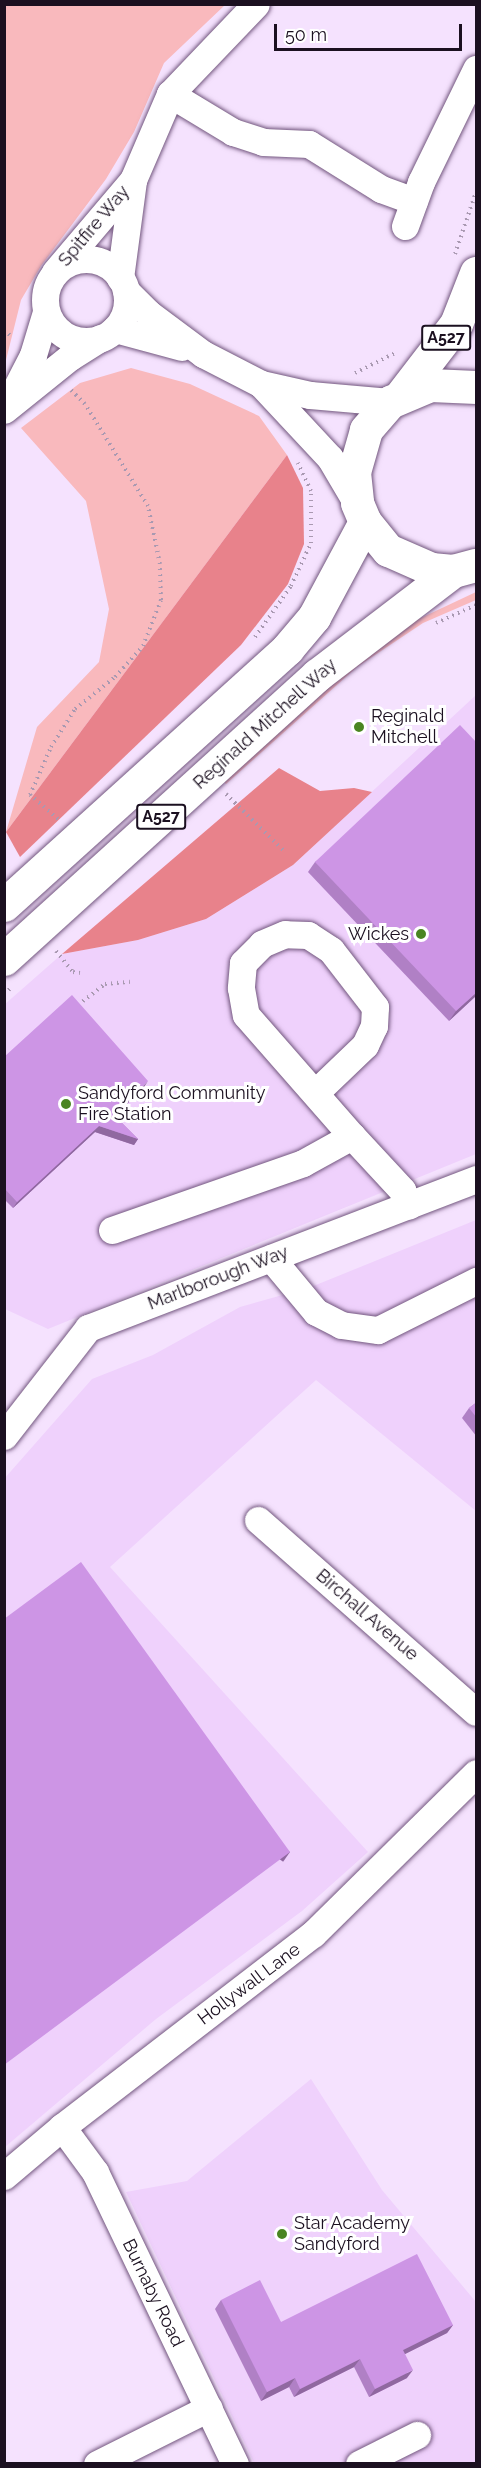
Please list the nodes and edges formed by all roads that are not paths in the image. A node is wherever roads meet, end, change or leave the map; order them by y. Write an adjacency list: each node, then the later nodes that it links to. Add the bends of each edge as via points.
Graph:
1 (256, 4): 3 (street, Spitfire Way)
2 (477, 69): 3 (street, via 413,203 381,189 309,144 263,142 233,132)
3 (170, 94): 4 (street, Spitfire Way)
4 (133, 180): 6 (street, Spitfire Way); 7 (street, Spitfire Way)
5 (463, 268): 14 (main road, A527, via 456,324)
6 (55, 272): 7 (street, via 70,262 85,259 105,264); 8 (street, via 47,285)
7 (123, 285): 9 (street, via 126,309); 10 (street, via 148,313)
8 (46, 312): 9 (street, via 54,327 77,341); 11 (street)
9 (110, 333): 10 (street); 11 (street)
10 (203, 354): 12 (street)
11 (42, 363): 15 (street)
12 (261, 384): 14 (street, via 310,395); 16 (street, via 330,458)
13 (477, 387): 14 (main road, via 445,383)
14 (396, 398): 16 (main road, via 366,430 357,453 354,479)
15 (5, 409)
16 (361, 512): 17 (main road, via 377,539 402,559 431,569); 18 (main road, A527, via 314,617 287,649)
17 (465, 568): 19 (main road, Reginald Mitchell Way / A527, via 317,675)
18 (4, 905)
19 (4, 959)
20 (315, 1093): 20 (street, via 246,1015 243,963 262,944 285,934 308,935 331,950 375,1007 375,1026 365,1045); 21 (street)
21 (352, 1136): 23 (street, via 402,1190); 24 (street, via 303,1163)
22 (477, 1179): 23 (street, Marlborough Way)
23 (409, 1206): 25 (street, Marlborough Way)
24 (112, 1230)
25 (271, 1258): 26 (street, via 316,1312 341,1324 378,1330); 27 (street, Marlborough Way, via 88,1328)
26 (477, 1281)
27 (14, 1413): 28 (street, Marlborough Way)
28 (4, 1436)
29 (258, 1520): 30 (street, Birchall Avenue)
30 (477, 1712)
31 (477, 1773): 32 (street, Hollywall Lane, via 313,1934)
32 (62, 2127): 33 (street, Hollywall Lane); 34 (street, Burnaby Road, via 95,2172)
33 (4, 2176)
34 (209, 2409): 36 (street); 37 (street, Burnaby Road)
35 (417, 2435): 38 (street)
36 (97, 2463)
37 (235, 2463)
38 (359, 2463)

